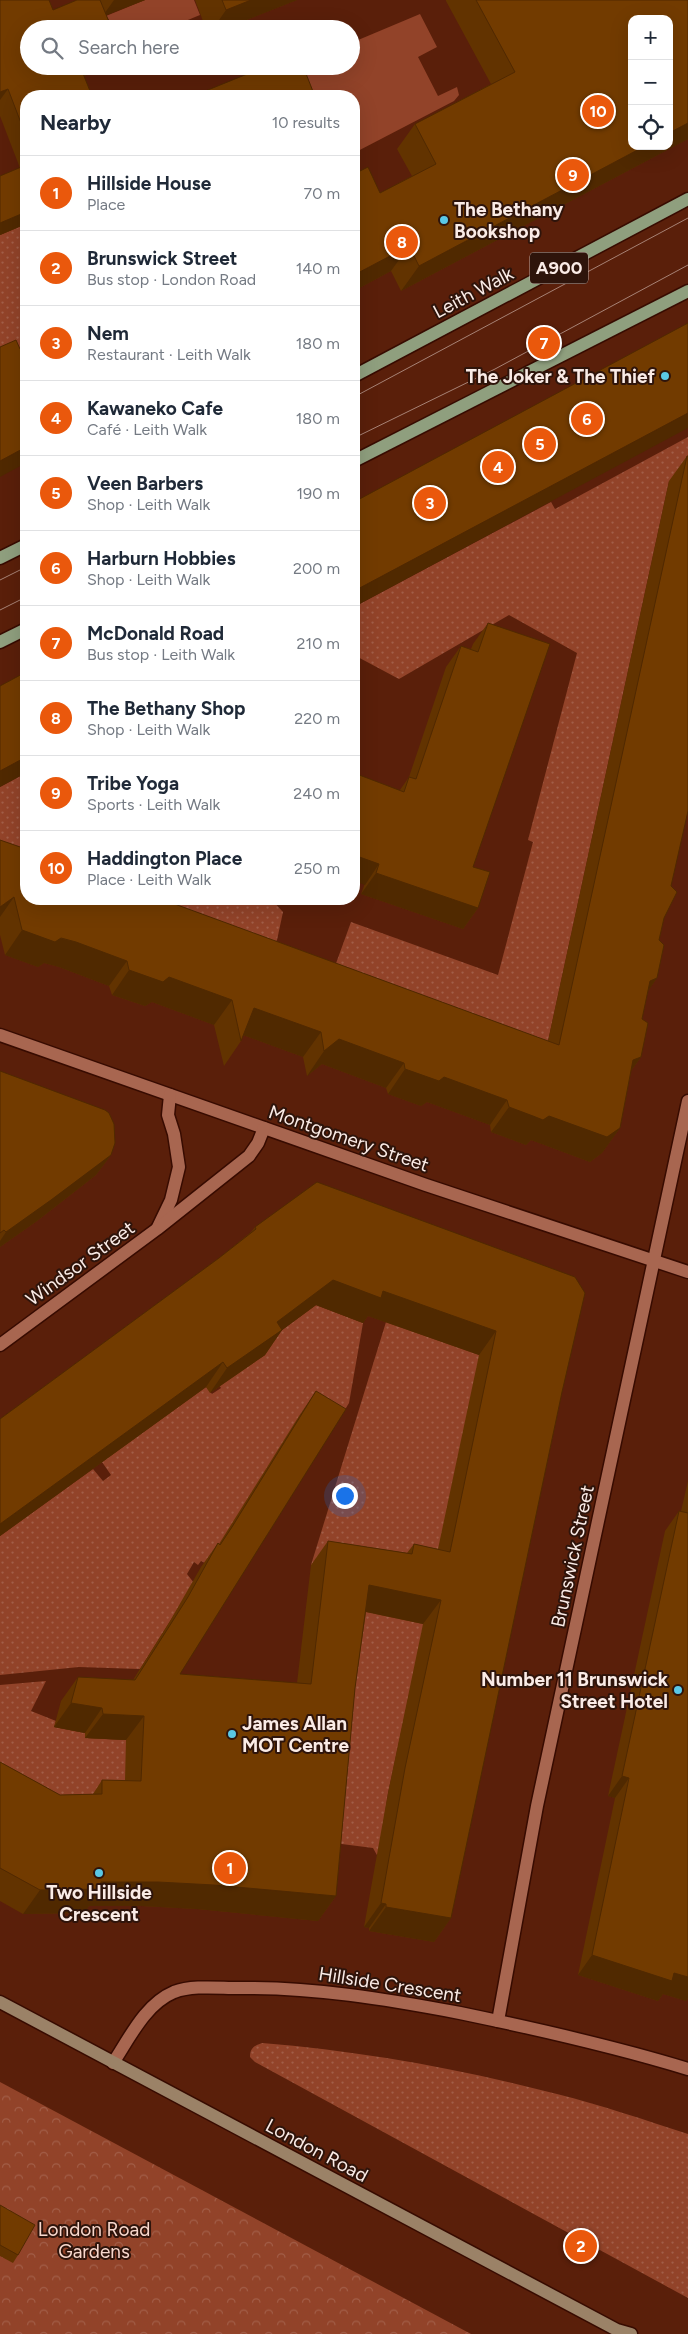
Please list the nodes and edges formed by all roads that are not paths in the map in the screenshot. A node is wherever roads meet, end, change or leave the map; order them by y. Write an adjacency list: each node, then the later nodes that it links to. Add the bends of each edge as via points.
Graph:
1 (688, 199): 3 (main road, Leith Walk / A900)
2 (688, 291): 4 (main road)
3 (360, 373)
4 (360, 458)
5 (20, 548): 6 (main road)
6 (0, 558)
7 (20, 632): 8 (main road)
8 (0, 642)
9 (0, 1035): 10 (street, Montgomery Street)
10 (170, 1096): 12 (street, Montgomery Street); 13 (street, Windsor Street, via 168,1115 178,1167 171,1200)
11 (688, 1101): 14 (street, Brunswick Street)
12 (264, 1128): 13 (street, Windsor Street, via 249,1156); 14 (street, Montgomery Street)
13 (157, 1229): 16 (street, Windsor Street)
14 (654, 1260): 15 (street, Montgomery Street); 18 (street, Brunswick Street, via 537,1806)
15 (688, 1272)
16 (0, 1346)
17 (0, 2002): 19 (main road, London Road)
18 (498, 2021): 19 (street, Hillside Crescent, via 385,2000 300,1989 186,1989 166,1996 151,2008); 20 (street, Hillside Crescent)
19 (113, 2063): 21 (main road, London Road)
20 (688, 2069)
21 (620, 2332): 22 (main road, London Road)
22 (631, 2334)

